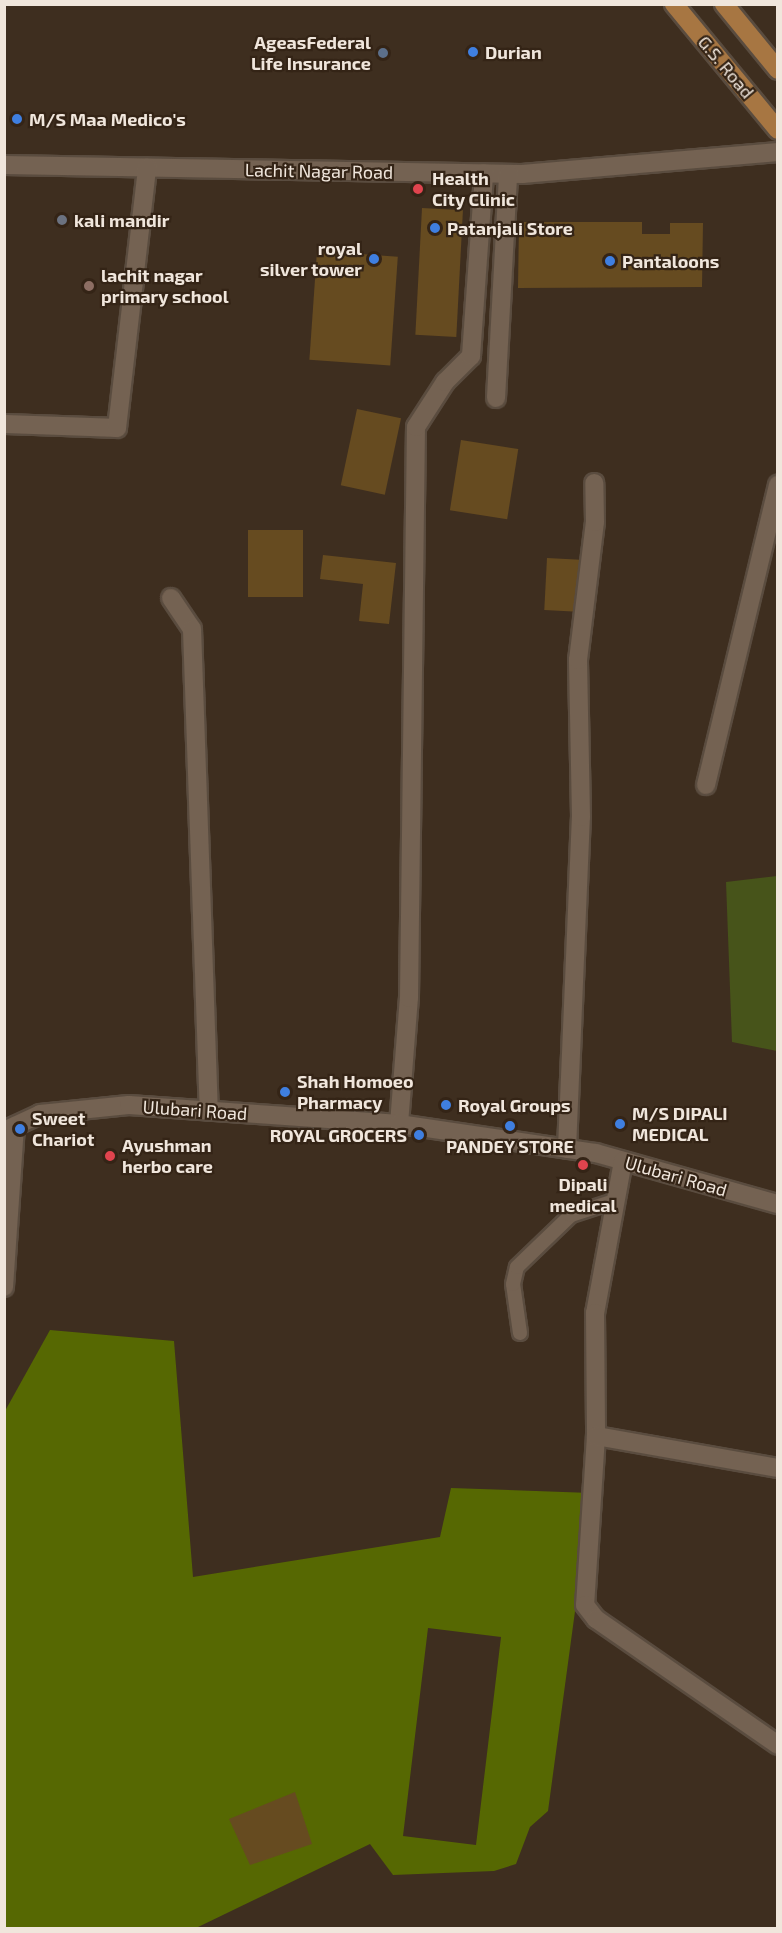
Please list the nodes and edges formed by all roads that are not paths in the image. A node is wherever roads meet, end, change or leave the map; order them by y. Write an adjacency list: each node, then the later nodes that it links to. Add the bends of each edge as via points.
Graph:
1 (674, 4): 4 (main road, G.S. Road)
2 (724, 4): 3 (main road, G.S. Road)
3 (777, 70)
4 (777, 130)
5 (777, 152): 9 (street, Lachit Nagar Road)
6 (4, 165): 7 (street, Lachit Nagar Road)
7 (147, 168): 8 (street, Lachit Nagar Road); 11 (street, via 117,428)
8 (484, 173): 9 (street, Lachit Nagar Road); 17 (street, via 471,356 445,382 416,427 409,998)
9 (508, 174): 10 (street)
10 (496, 398)
11 (4, 424)
12 (594, 483): 19 (street, via 595,522 578,660 580,817)
13 (777, 484): 15 (street)
14 (171, 598): 16 (street, via 192,629)
15 (706, 785)
16 (209, 1111): 17 (street, Ulubari Road); 18 (street, Ulubari Road, via 129,1105 40,1114)
17 (399, 1124): 19 (street, Ulubari Road)
18 (10, 1129): 23 (street)
19 (567, 1149): 20 (street, Ulubari Road)
20 (623, 1161): 21 (street); 22 (street, Ulubari Road)
21 (614, 1200): 24 (lane, via 571,1215 517,1267 513,1284); 25 (street, via 595,1313)
22 (777, 1204)
23 (4, 1287)
24 (520, 1333)
25 (596, 1436): 26 (street); 27 (street, via 585,1605 596,1619)
26 (777, 1468)
27 (777, 1744)

